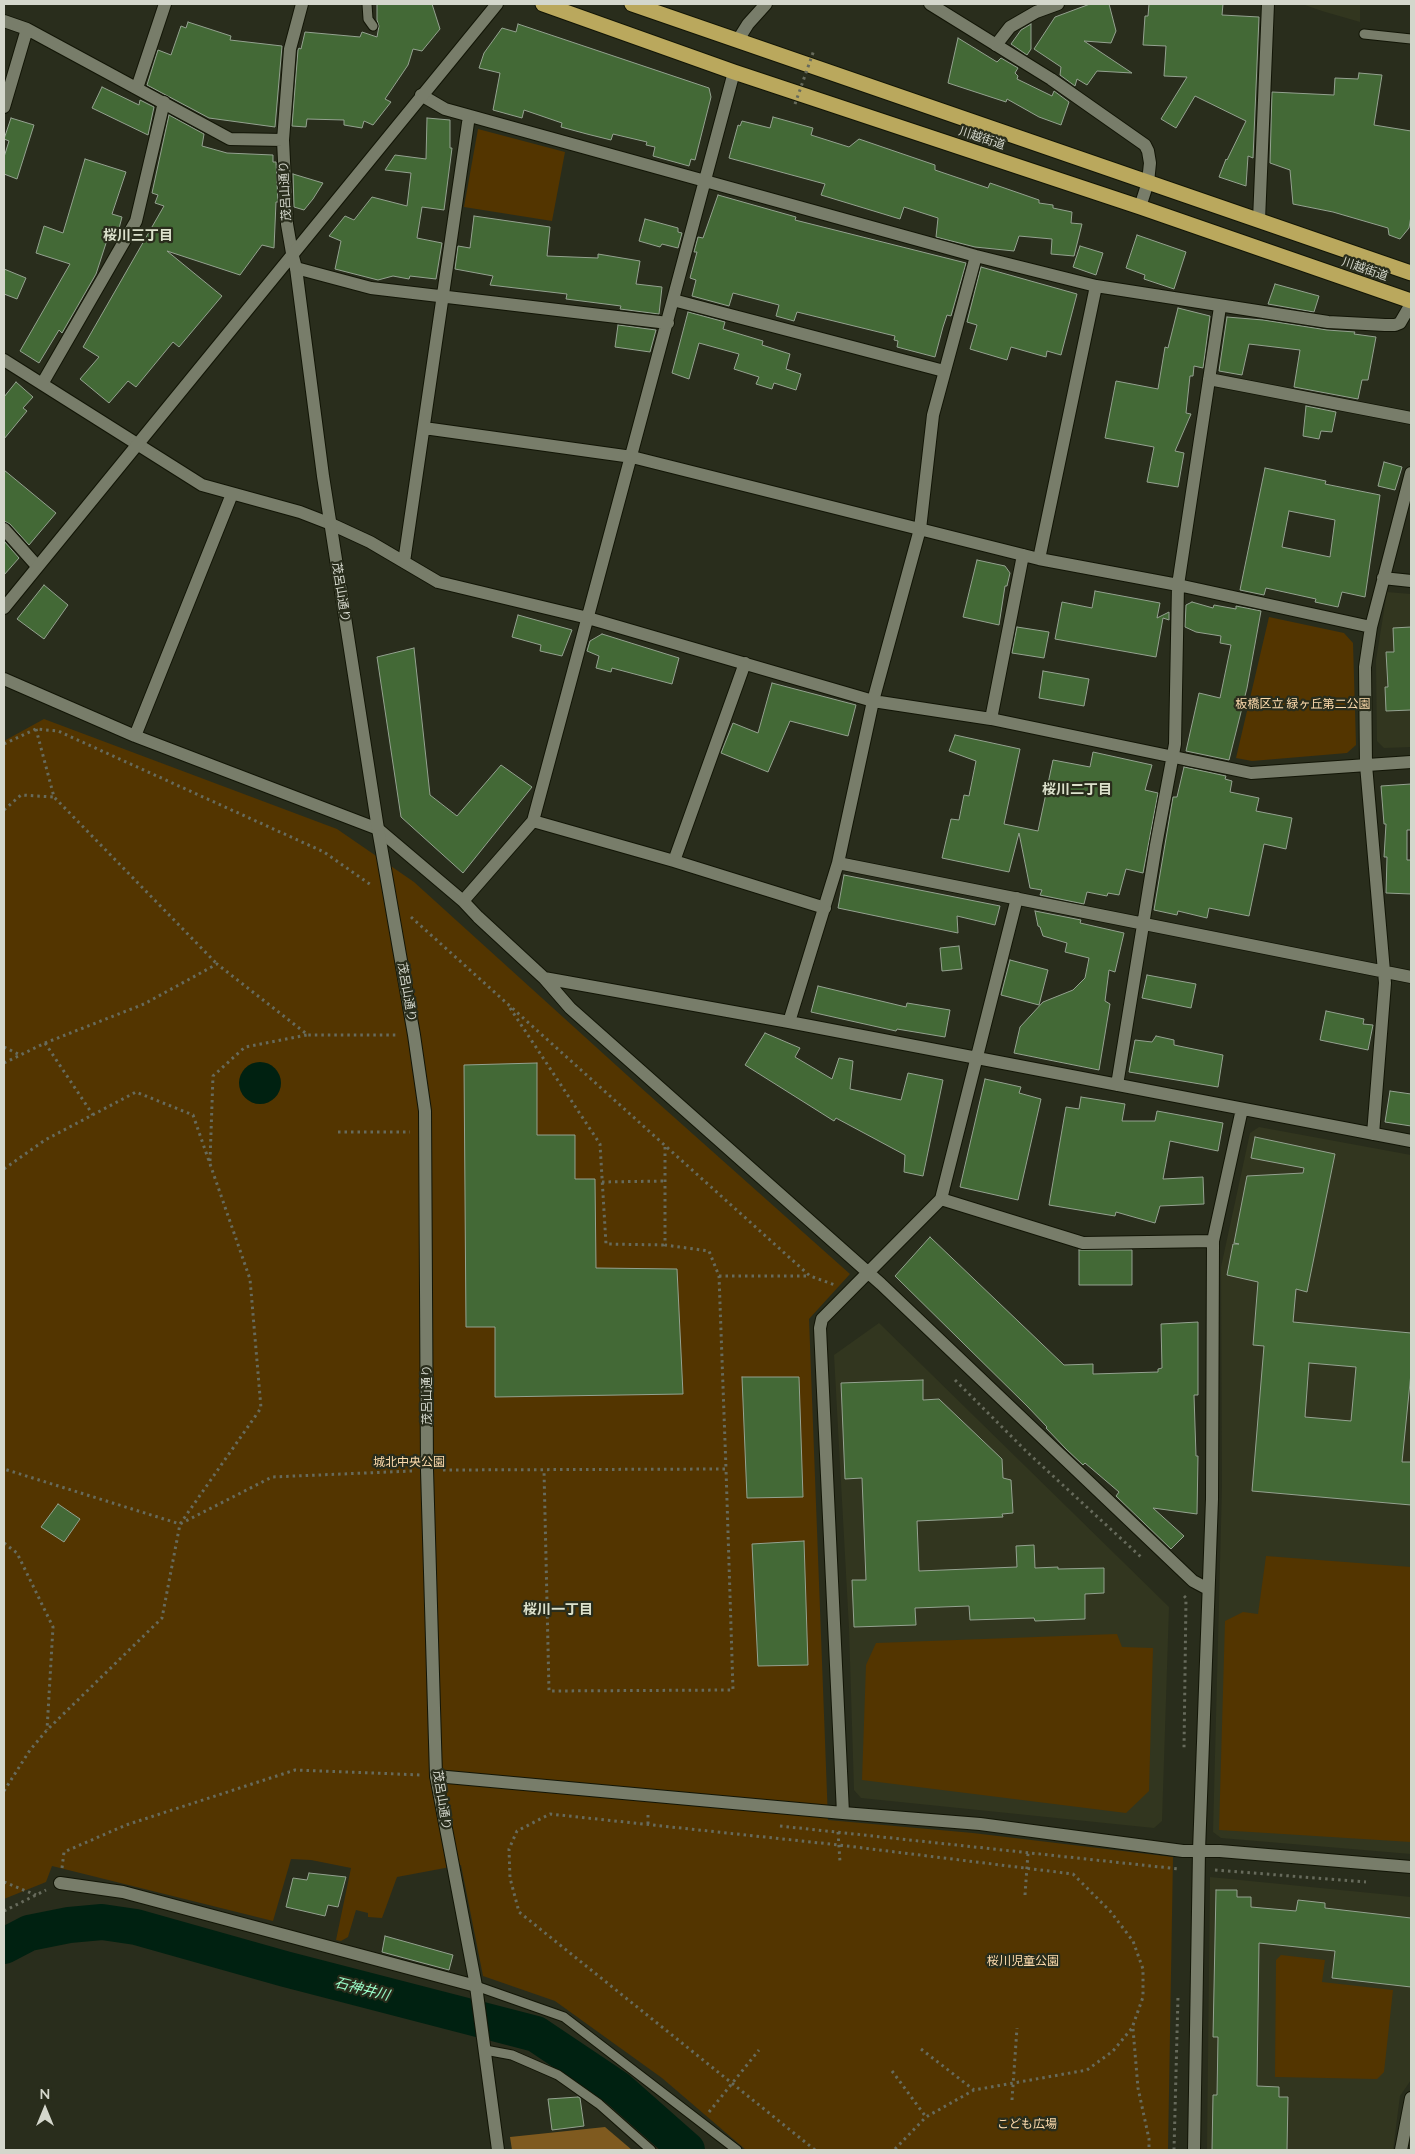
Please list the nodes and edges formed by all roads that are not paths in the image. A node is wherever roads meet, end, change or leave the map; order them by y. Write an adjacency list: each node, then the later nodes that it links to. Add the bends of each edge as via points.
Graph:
1 (165, 4): 19 (street)
2 (302, 4): 24 (street, 茂呂山通り, via 290,49)
3 (367, 4): 12 (lane)
4 (497, 4): 20 (street)
5 (543, 4): 18 (highway, 川越街道)
6 (632, 4): 16 (highway, 川越街道)
7 (766, 4): 16 (street)
8 (930, 4): 17 (street)
9 (1058, 4): 17 (street, via 1010,27)
10 (1268, 4): 28 (street)
11 (4, 21): 13 (street)
12 (372, 26)
13 (27, 29): 19 (street); 22 (street)
14 (1364, 34): 15 (lane)
15 (1411, 39)
16 (738, 40): 26 (highway, 川越街道)
17 (996, 45): 26 (street, via 1140,140 1148,151)
18 (734, 72): 25 (street); 27 (highway, 川越街道)
19 (137, 88): 21 (street)
20 (421, 95): 23 (street, via 445,109); 29 (street)
21 (164, 102): 24 (street, via 230,139); 42 (street, via 136,221)
22 (4, 107)
23 (469, 116): 25 (street); 34 (street)
24 (283, 140): 29 (street, 茂呂山通り, via 287,224)
25 (705, 180): 30 (street); 35 (street)
26 (1148, 182): 27 (street); 28 (highway, 川越街道)
27 (1140, 207): 36 (highway, 川越街道)
28 (1259, 220): 32 (highway, 川越街道)
29 (292, 253): 31 (street, 茂呂山通り); 45 (street)
30 (976, 256): 33 (street); 40 (street)
31 (296, 268): 34 (street, via 371,288); 49 (street, 茂呂山通り)
32 (1411, 273)
33 (1096, 286): 37 (street); 53 (street)
34 (444, 297): 38 (street); 44 (street)
35 (673, 300): 38 (street); 40 (street)
36 (1411, 302): 37 (street, via 1395,326 1328,322)
37 (1220, 306): 41 (street)
38 (668, 323): 46 (street)
39 (4, 360): 42 (street)
40 (944, 371): 50 (street, via 933,415)
41 (1208, 378): 43 (street); 58 (street)
42 (42, 384): 45 (street)
43 (1411, 418)
44 (424, 428): 46 (street); 54 (street)
45 (136, 444): 48 (street, via 202,485); 55 (street)
46 (632, 457): 50 (street); 60 (street)
47 (1411, 473): 56 (street)
48 (232, 494): 49 (street); 66 (street)
49 (331, 524): 54 (street); 71 (street, 茂呂山通り)
50 (920, 529): 52 (street); 64 (street)
51 (4, 530): 55 (street)
52 (1023, 555): 53 (street); 65 (street)
53 (1038, 559): 58 (street)
54 (404, 562): 60 (street, via 438,582)
55 (38, 566): 59 (street)
56 (1383, 578): 57 (street); 61 (street)
57 (1411, 580)
58 (1178, 585): 61 (street); 67 (street)
59 (4, 608)
60 (588, 618): 62 (street); 70 (street)
61 (1371, 627): 69 (street, via 1365,667)
62 (745, 663): 64 (street); 72 (street)
63 (4, 679): 66 (street)
64 (873, 701): 65 (street); 73 (street)
65 (991, 719): 67 (street)
66 (135, 736): 71 (street)
67 (1173, 756): 69 (street, via 1251,773); 77 (street)
68 (1411, 762): 69 (street)
69 (1366, 764): 78 (street)
70 (533, 821): 72 (street); 75 (street)
71 (378, 829): 75 (street); 91 (street, 茂呂山通り, via 425,1111 427,1470)
72 (674, 861): 76 (street)
73 (838, 863): 74 (street); 76 (street)
74 (1017, 898): 77 (street); 82 (street)
75 (463, 901): 80 (street)
76 (825, 908): 81 (street)
77 (1144, 924): 78 (street); 83 (street)
78 (1385, 972): 79 (street); 85 (street)
79 (1411, 977)
80 (544, 978): 81 (street); 89 (street, via 570,1008)
81 (789, 1022): 82 (street)
82 (976, 1058): 83 (street); 87 (street)
83 (1117, 1085): 84 (street)
84 (1242, 1109): 85 (street); 88 (street)
85 (1373, 1134): 86 (street)
86 (1411, 1141)
87 (941, 1199): 88 (street, via 1083,1243); 89 (street)
88 (1213, 1241): 90 (street, via 1212,1499)
89 (868, 1273): 90 (street, via 1193,1581); 92 (street, via 822,1319 820,1328)
90 (1208, 1589): 93 (street)
91 (436, 1776): 92 (street); 96 (street, 茂呂山通り)
92 (843, 1813): 93 (street, via 980,1824)
93 (1199, 1851): 94 (street); 102 (street)
94 (1411, 1867)
95 (60, 1884): 96 (street, via 123,1892)
96 (476, 1986): 97 (street, 茂呂山通り); 101 (lane, via 564,2017)
97 (485, 2050): 99 (street); 100 (lane, via 512,2054 558,2075 599,2104)
98 (1411, 2098): 103 (street)
99 (498, 2150)
100 (651, 2150)
101 (737, 2150)
102 (1194, 2150)
103 (1401, 2150)

